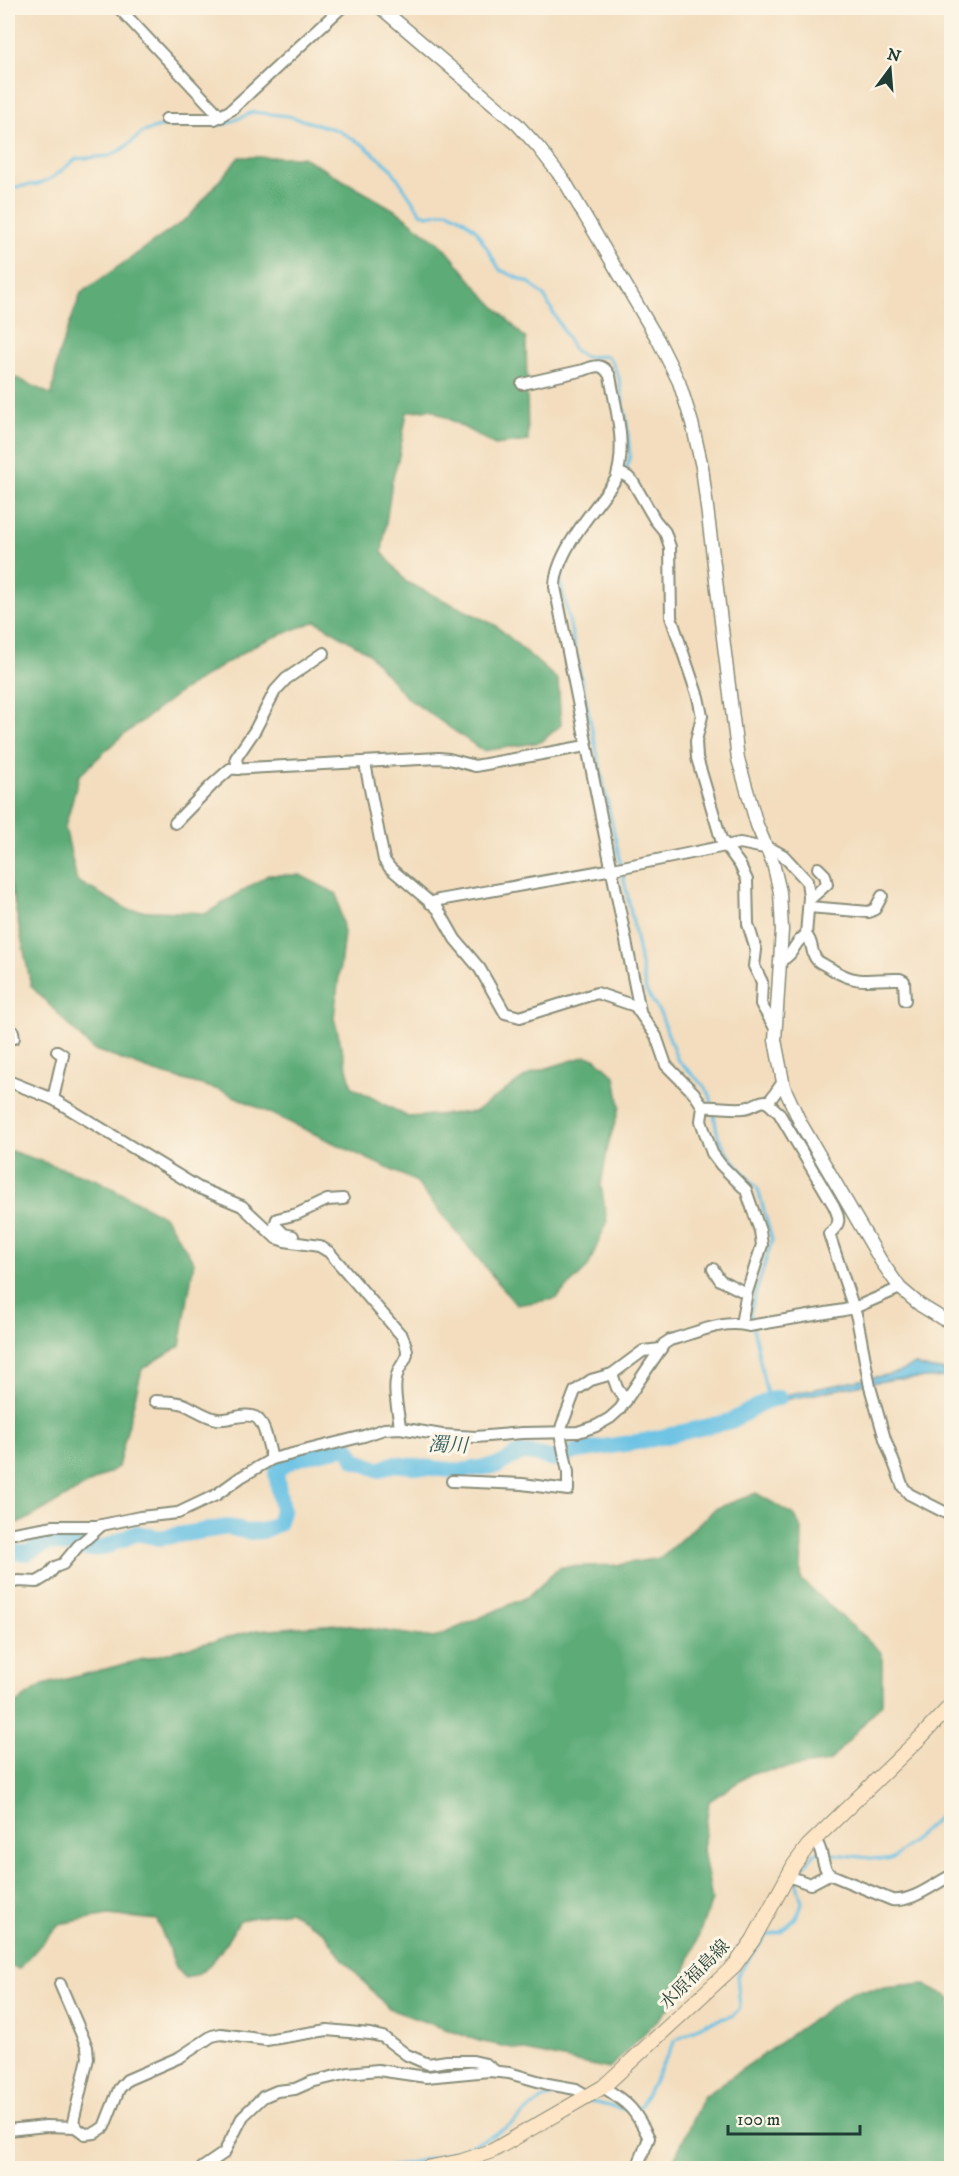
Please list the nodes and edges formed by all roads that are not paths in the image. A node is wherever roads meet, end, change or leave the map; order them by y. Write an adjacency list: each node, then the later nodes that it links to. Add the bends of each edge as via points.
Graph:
1 (119, 8): 4 (street)
2 (341, 8): 4 (street)
3 (381, 8): 14 (street, via 495,103 539,148 582,210 679,382 702,468 738,759)
4 (221, 117): 5 (street)
5 (166, 119)
6 (522, 384): 7 (street, via 594,366 606,369 622,440)
7 (623, 474): 9 (street, via 567,549 555,580); 13 (street, via 633,482 665,532 670,547 671,617 698,697 702,716 696,741 697,758)
8 (324, 653): 11 (street, via 286,679 275,692 236,758)
9 (586, 746): 10 (street, via 475,766 439,758); 15 (street)
10 (365, 763): 11 (street); 18 (street, via 384,860)
11 (238, 769): 12 (street, via 220,777)
12 (175, 823)
13 (725, 846): 14 (street, via 741,843); 15 (street); 24 (street, via 747,880 748,924 756,950 754,966 762,982 761,1004)
14 (767, 849): 19 (street, via 783,855 807,881); 21 (street, via 780,892)
15 (619, 868): 18 (street); 23 (street)
16 (818, 868): 19 (street, via 827,884)
17 (882, 896): 19 (street, via 869,912)
18 (430, 903): 23 (street, via 480,969 505,1012 520,1017 597,993)
19 (809, 903): 20 (street)
20 (806, 935): 21 (street, via 797,942 790,957); 22 (street, via 811,939 814,957 846,978 904,981)
21 (780, 961): 24 (street)
22 (905, 1000)
23 (640, 1011): 30 (street, via 656,1036 666,1065)
24 (775, 1028): 27 (street, via 776,1056)
25 (57, 1051): 28 (street, via 63,1055)
26 (8, 1081): 28 (street)
27 (783, 1082): 29 (street); 34 (street, via 800,1122)
28 (53, 1099): 32 (street, via 199,1188 247,1209 276,1238)
29 (768, 1102): 30 (street, via 743,1108); 36 (street, via 779,1113 840,1219 830,1234)
30 (710, 1106): 35 (street, via 701,1121 712,1153 746,1190 760,1231 762,1245)
31 (343, 1199): 32 (street, via 327,1200 277,1219 275,1225 284,1234)
32 (309, 1244): 43 (street, via 329,1252 408,1348 395,1382)
33 (713, 1269): 35 (street, via 720,1280)
34 (900, 1288): 36 (street); 37 (street, via 920,1305)
35 (746, 1293): 38 (street)
36 (854, 1308): 38 (street); 47 (street, via 870,1387 903,1488)
37 (951, 1321)
38 (749, 1324): 39 (street, via 714,1327 670,1340)
39 (661, 1349): 40 (street, via 643,1352); 42 (street)
40 (612, 1374): 42 (street); 44 (street, via 591,1380 575,1391)
41 (155, 1401): 45 (street, via 183,1404 216,1419 254,1416 265,1433)
42 (626, 1401): 44 (street, via 596,1426)
43 (400, 1428): 44 (street, via 476,1437); 45 (street)
44 (561, 1433): 46 (street, via 568,1490)
45 (272, 1460): 48 (street, via 178,1513)
46 (452, 1481)
47 (951, 1516)
48 (102, 1525): 49 (street, via 54,1526); 50 (street, via 42,1579)
49 (8, 1534)
50 (8, 1584)
51 (951, 1704): 52 (main road, 水原福島線)
52 (815, 1840): 53 (street); 54 (main road, 水原福島線)
53 (829, 1874): 54 (street, via 810,1884); 55 (street, via 899,1901)
54 (788, 1875): 58 (main road, 水原福島線, via 735,1965)
55 (951, 1875)
56 (60, 1984): 60 (street, via 87,2047 88,2058 74,2113)
57 (495, 2071): 59 (street, via 576,2089); 60 (street, via 473,2061 428,2064 407,2055 383,2037 370,2034 327,2030 266,2040 221,2034 127,2080 119,2089 104,2127 85,2134); 62 (street, via 426,2078 378,2070 348,2073 277,2091 263,2097 243,2116 224,2153)
58 (603, 2087): 59 (main road, 水原福島線); 64 (street, via 636,2112 649,2138)
59 (586, 2095): 63 (main road, 水原福島線, via 492,2151)
60 (76, 2127): 61 (street)
61 (8, 2130)
62 (202, 2169)
63 (426, 2169)
64 (637, 2169)

